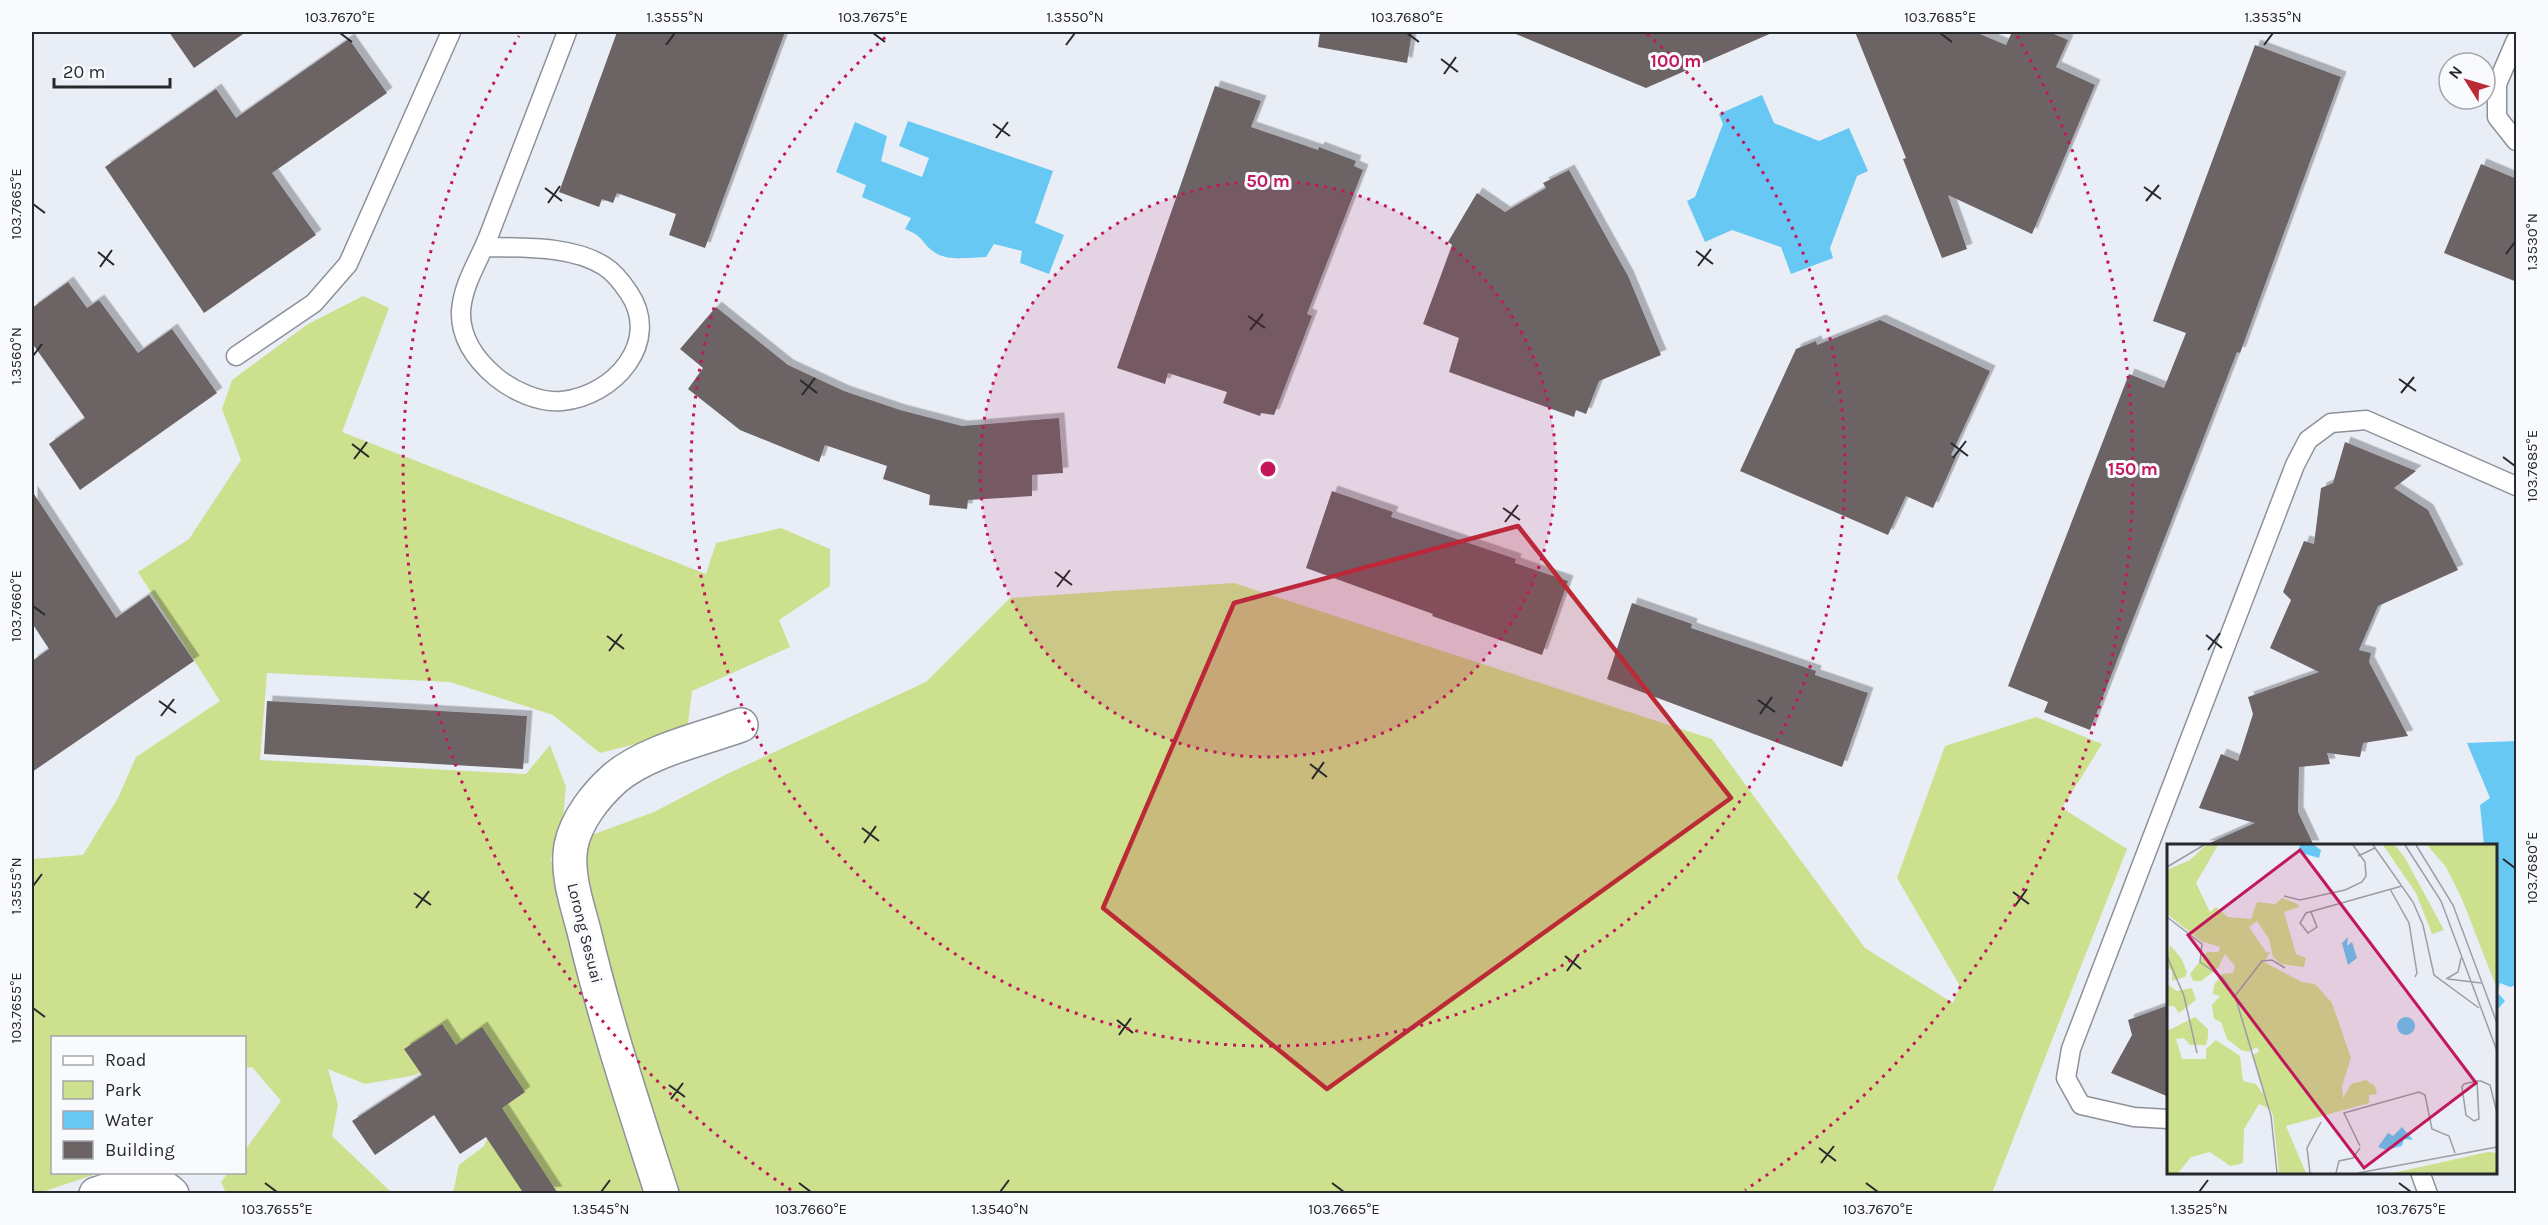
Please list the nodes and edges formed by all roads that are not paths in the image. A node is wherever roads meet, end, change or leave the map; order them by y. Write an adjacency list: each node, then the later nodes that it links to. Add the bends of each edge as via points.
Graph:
1 (451, 32): 6 (lane, via 348,264 314,303)
2 (567, 32): 5 (lane)
3 (2517, 40): 4 (lane, via 2497,84 2497,117)
4 (2517, 141)
5 (484, 247): 5 (lane, via 464,288 461,313 465,338 482,366 508,387 535,398 562,401 615,380 634,356 640,330 637,305 623,285 604,266 571,253)
6 (236, 356)
7 (2517, 486): 9 (lane, via 2366,420 2331,423 2308,440 2295,465 2071,1049 2066,1078 2081,1105 2134,1117)
8 (741, 725): 13 (street, Lorong Sesuai, via 657,755 616,778 585,813 571,849 572,882 592,967)
9 (2167, 1119)
10 (2420, 1174): 14 (lane)
11 (96, 1194): 12 (street, via 137,1182 162,1185)
12 (172, 1194)
13 (662, 1194)
14 (2428, 1194)

